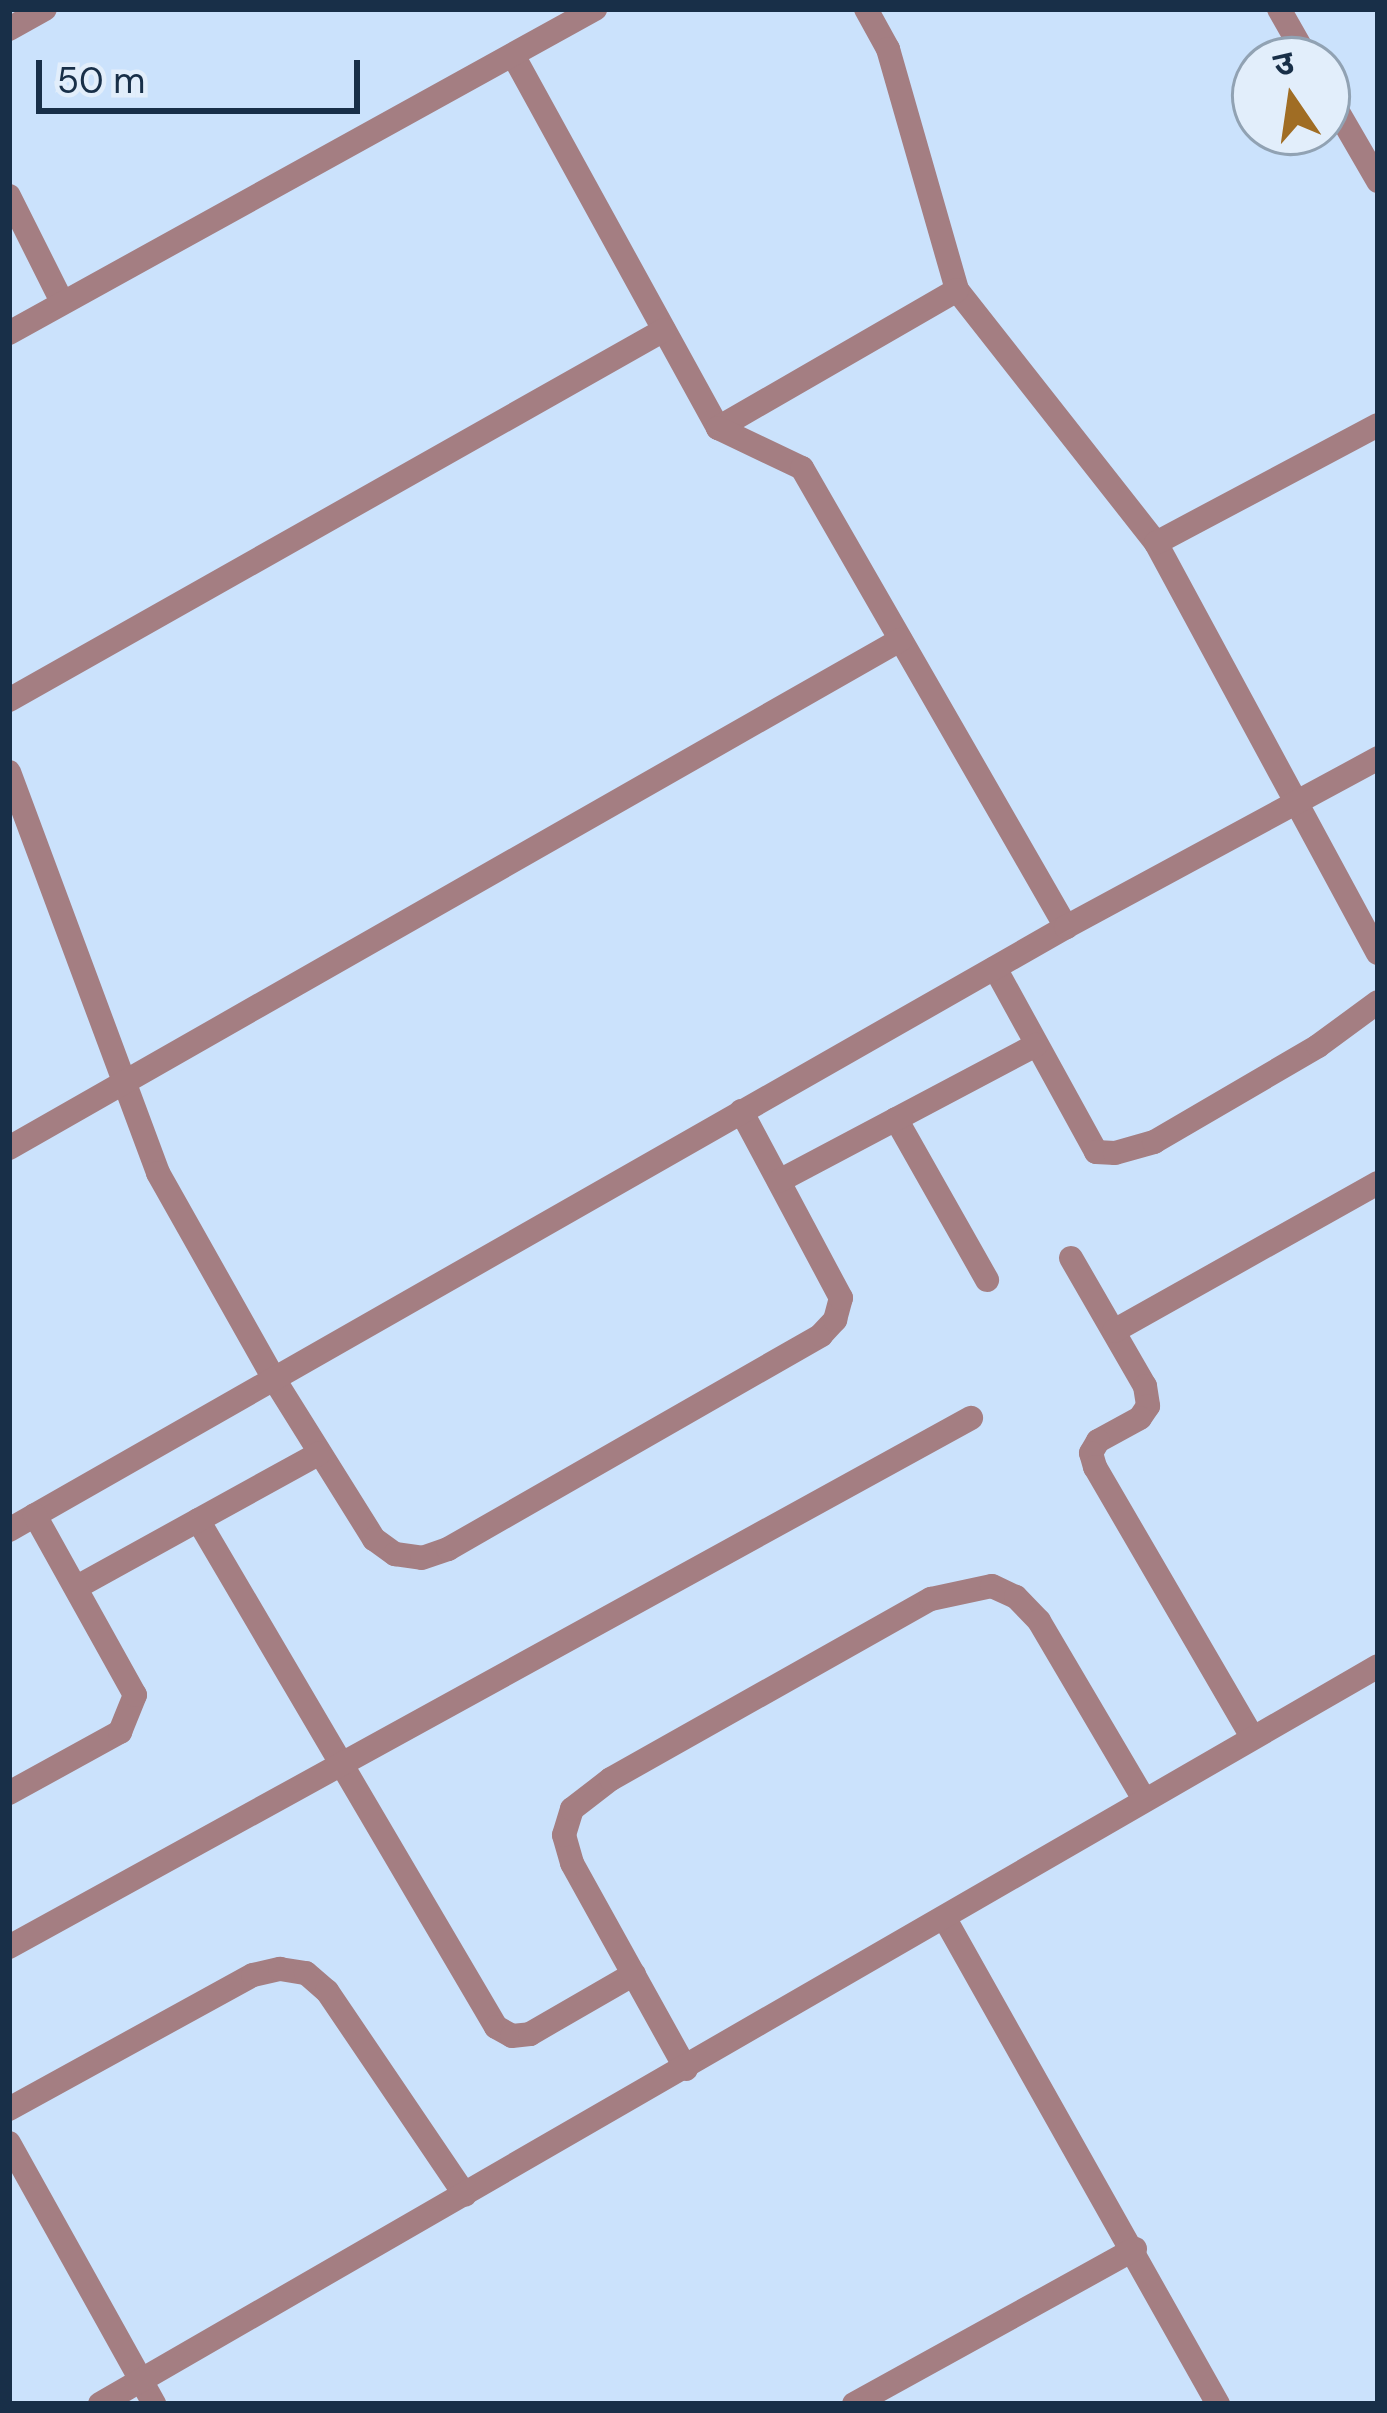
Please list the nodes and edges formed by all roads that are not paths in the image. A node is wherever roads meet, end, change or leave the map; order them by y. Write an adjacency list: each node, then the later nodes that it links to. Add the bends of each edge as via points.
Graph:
1 (45, 9): 5 (street)
2 (595, 9): 7 (street)
3 (866, 9): 11 (street, via 888,49)
4 (1279, 9): 6 (street)
5 (9, 29)
6 (1294, 36)
7 (513, 55): 12 (street); 13 (street)
8 (1351, 134): 9 (street)
9 (1378, 181)
10 (9, 196): 12 (street)
11 (957, 290): 16 (street); 17 (street)
12 (62, 302): 14 (street)
13 (664, 330): 16 (street); 19 (street)
14 (9, 333)
15 (1378, 425): 17 (street)
16 (718, 428): 18 (street, via 802,468)
17 (1156, 543): 22 (street)
18 (900, 640): 23 (street); 28 (street)
19 (9, 700)
20 (1378, 758): 22 (street)
21 (9, 772): 28 (street)
22 (1297, 800): 23 (street); 24 (street)
23 (1066, 927): 25 (street)
24 (1378, 953)
25 (994, 968): 27 (street); 29 (street)
26 (1378, 1002): 27 (street, via 1154,1142 1115,1154 1096,1152)
27 (1036, 1045): 30 (street)
28 (124, 1083): 31 (street); 37 (street, via 158,1173)
29 (741, 1111): 32 (street); 37 (street)
30 (896, 1119): 32 (street); 35 (street)
31 (9, 1148)
32 (779, 1181): 39 (street, via 841,1298 820,1335 422,1558 395,1554 374,1539)
33 (1378, 1183): 36 (street)
34 (1071, 1258): 36 (street)
35 (987, 1280)
36 (1114, 1331): 45 (street, via 1148,1406 1097,1441 1095,1467)
37 (274, 1379): 39 (street); 40 (street)
38 (971, 1418): 46 (street)
39 (320, 1453): 41 (street)
40 (35, 1515): 42 (street); 43 (street)
41 (198, 1520): 43 (street); 46 (street)
42 (9, 1530)
43 (77, 1587): 47 (street, via 135,1695 131,1714 120,1732)
44 (1378, 1666): 45 (street)
45 (1252, 1737): 48 (street)
46 (340, 1765): 50 (street); 51 (street, via 496,2027 512,2036 530,2033)
47 (9, 1793)
48 (1144, 1799): 49 (street); 51 (street, via 1039,1621 992,1586 962,1588 611,1779 572,1809 564,1835 572,1863)
49 (945, 1919): 52 (street); 56 (street)
50 (9, 1947)
51 (634, 1974): 52 (street)
52 (686, 2069): 55 (street)
53 (9, 2109): 55 (street, via 254,1976 306,1973 327,1991)
54 (9, 2143): 57 (street)
55 (465, 2195): 57 (street)
56 (1135, 2249): 60 (street); 61 (street)
57 (142, 2380): 58 (street); 59 (street)
58 (100, 2404)
59 (154, 2404)
60 (854, 2404)
61 (1218, 2404)

